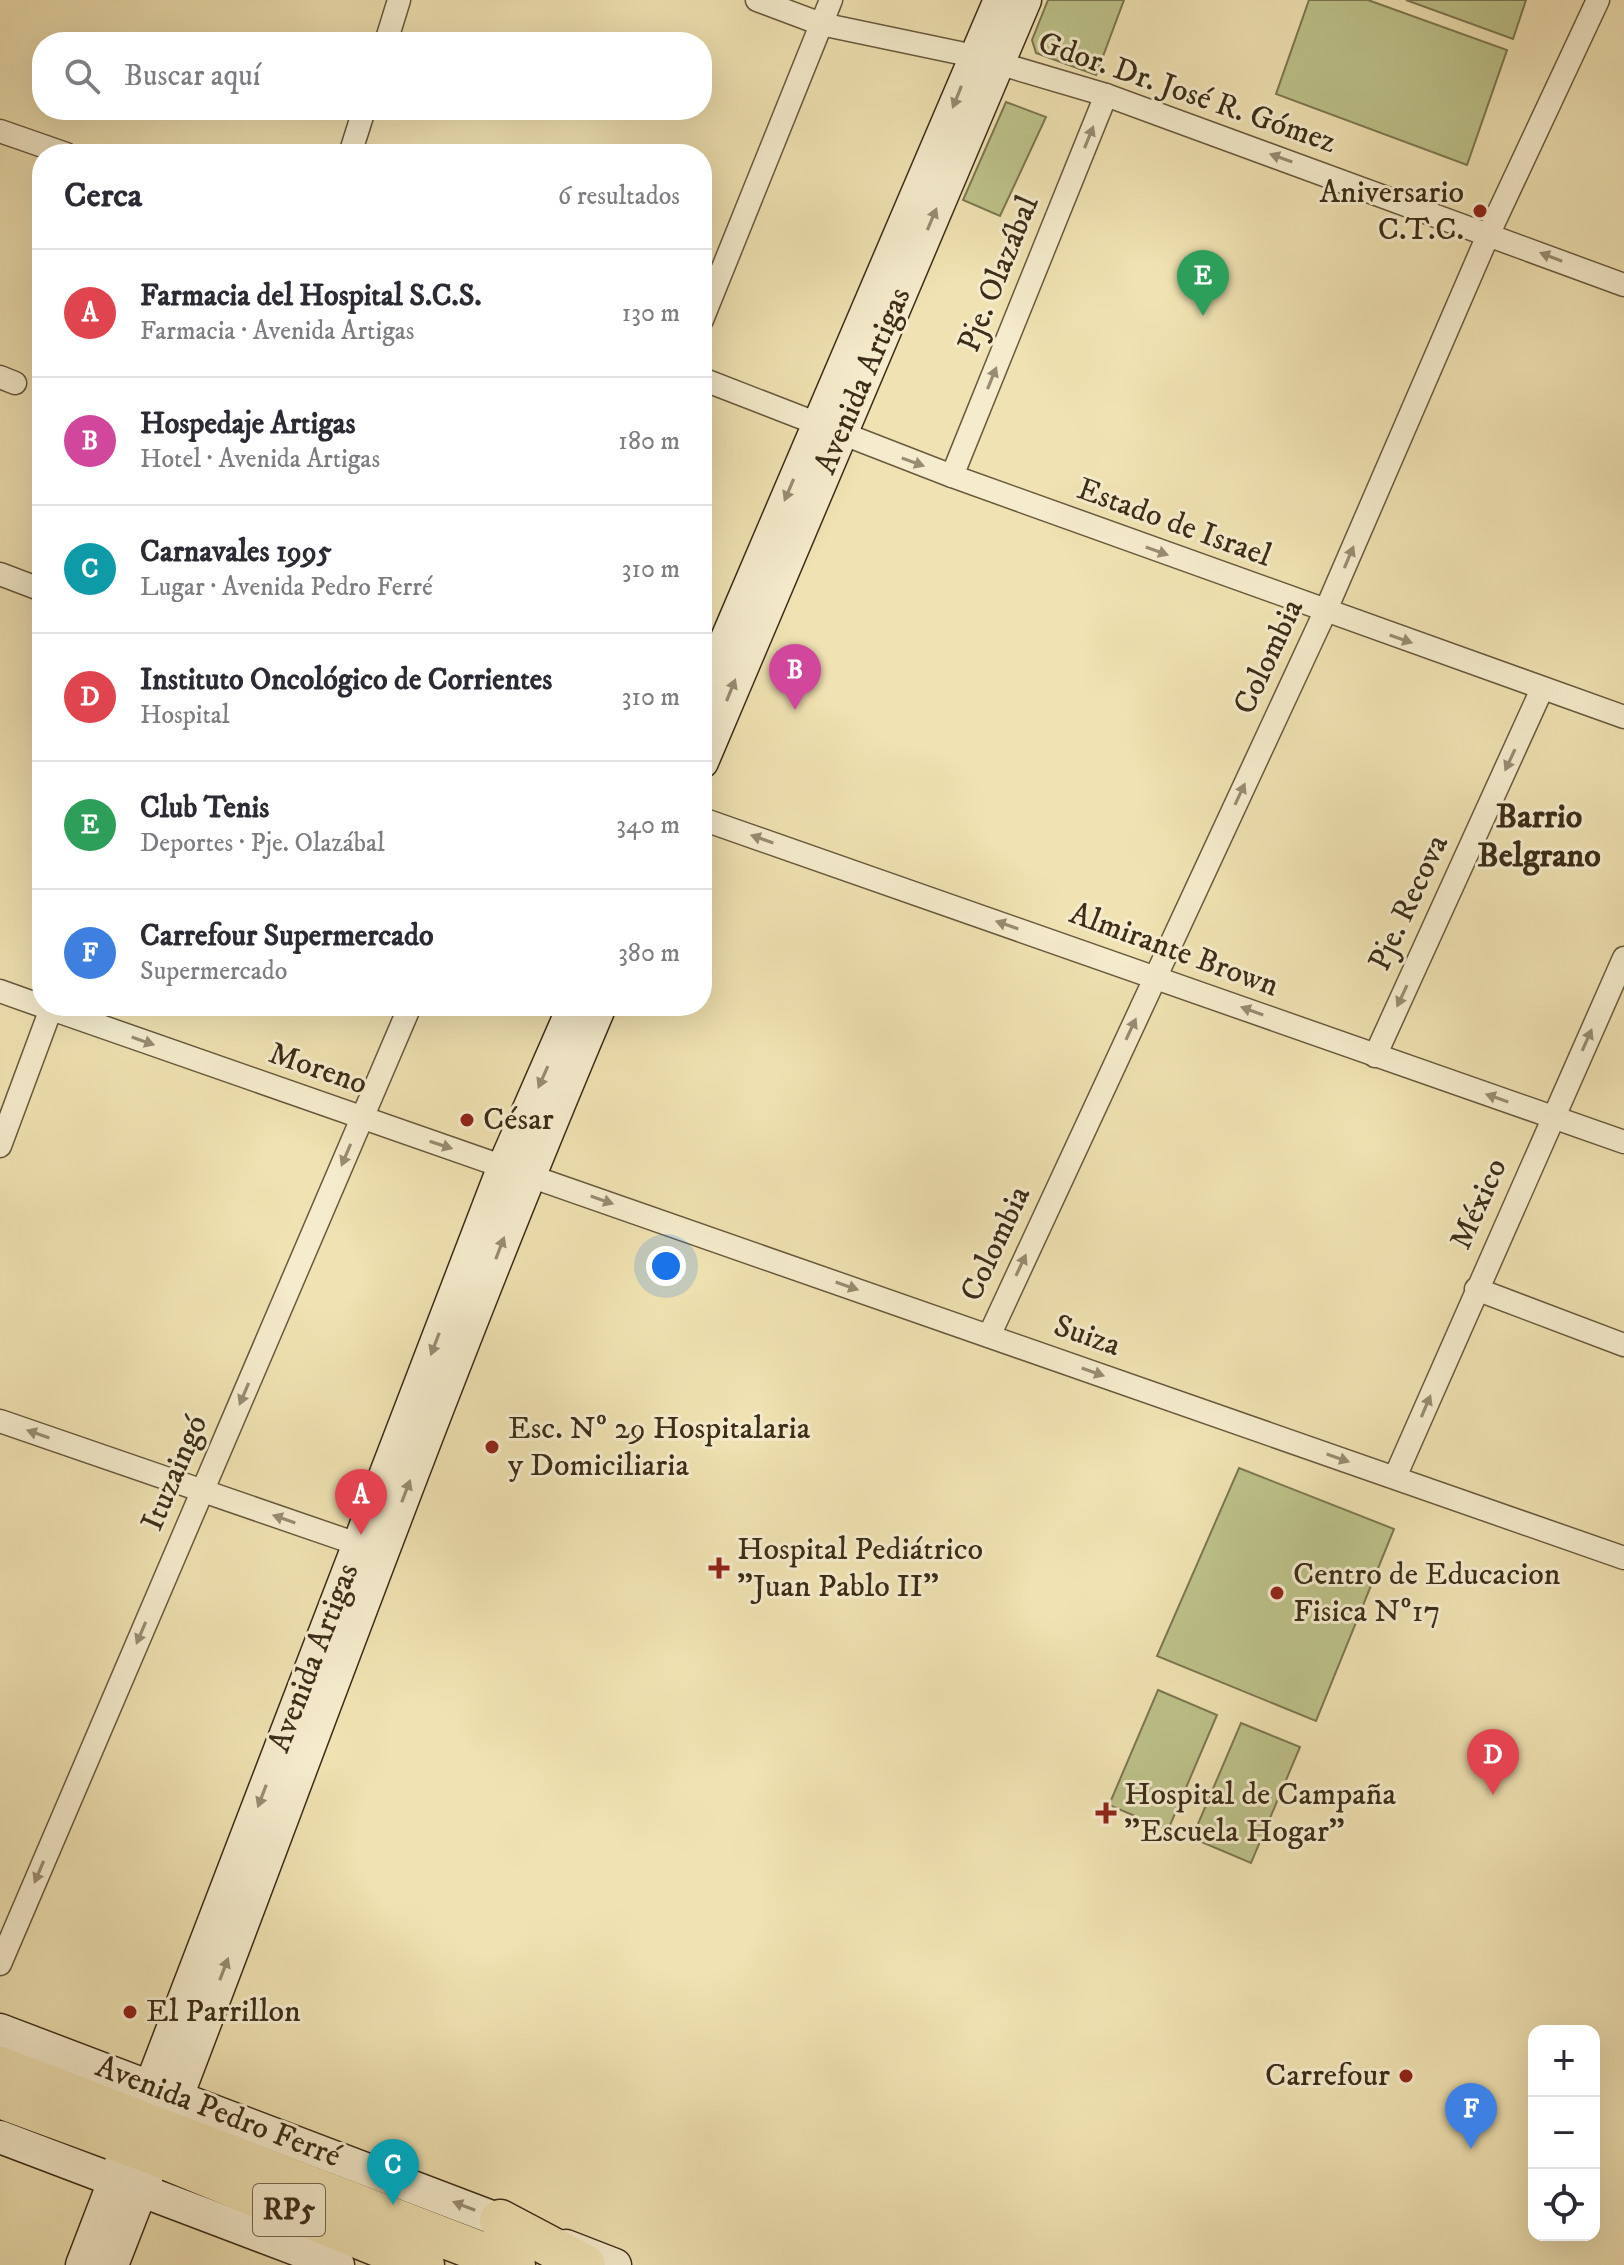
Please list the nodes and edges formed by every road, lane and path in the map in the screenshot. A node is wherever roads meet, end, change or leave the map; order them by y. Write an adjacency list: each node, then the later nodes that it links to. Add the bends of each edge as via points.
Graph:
1 (399, 0): 8 (street)
2 (757, 0): 7 (street, Gdor. Dr. José R. Gómez)
3 (831, 0): 7 (street)
4 (1000, 0): 9 (main road, Avenida Artigas)
5 (1025, 0): 9 (main road, Avenida Artigas)
6 (1598, 0): 15 (street, Colombia)
7 (821, 24): 9 (street, Gdor. Dr. José R. Gómez); 17 (street)
8 (389, 32)
9 (986, 59): 10 (street, Gdor. Dr. José R. Gómez); 19 (main road, Avenida Artigas, via 892,259)
10 (1106, 95): 15 (street, Gdor. Dr. José R. Gómez, one-way to 10); 20 (street, Pje. Olazábal, one-way to 10)
11 (361, 120): 14 (street)
12 (0, 131): 13 (street)
13 (37, 144)
14 (353, 144)
15 (1489, 233): 16 (street, Gdor. Dr. José R. Gómez, one-way to 15); 23 (street, Colombia, one-way to 15)
16 (1624, 285)
17 (712, 295)
18 (712, 383): 19 (street, Estado de Israel)
19 (828, 430): 20 (street, Estado de Israel, one-way to 20); 24 (main road, Avenida Artigas, one-way to 24); 27 (main road, Avenida Artigas, one-way to 19)
20 (952, 476): 23 (street, Estado de Israel, one-way to 23)
21 (0, 574): 22 (street)
22 (32, 586)
23 (1325, 612): 25 (street, Estado de Israel, one-way to 25); 30 (street, Colombia, one-way to 23)
24 (712, 676)
25 (1542, 689): 26 (street, Estado de Israel); 38 (street, Pje. Recova, one-way to 38)
26 (1624, 717)
27 (712, 736)
28 (712, 822): 30 (street, Almirante Brown, one-way to 28)
29 (1624, 958): 39 (street, México, one-way to 29)
30 (1155, 976): 38 (street, Almirante Brown, one-way to 30); 45 (street, Colombia, one-way to 30)
31 (0, 991): 32 (street, Moreno)
32 (32, 1002)
33 (44, 1016): 42 (street)
34 (72, 1016): 40 (street, Moreno, one-way to 40)
35 (406, 1016): 40 (street, Ituzaingó)
36 (570, 1016): 43 (main road, Avenida Artigas, one-way to 43)
37 (595, 1016): 43 (main road, Avenida Artigas)
38 (1375, 1056): 39 (street, Almirante Brown, one-way to 38)
39 (1553, 1117): 41 (street, Almirante Brown); 44 (street, México)
40 (362, 1119): 43 (street, Moreno, one-way to 43); 49 (street, Ituzaingó, one-way to 49)
41 (1624, 1142)
42 (0, 1146)
43 (516, 1170): 45 (street, Suiza, one-way to 45); 50 (main road, Avenida Artigas, one-way to 50); 57 (main road, Avenida Artigas, one-way to 43)
44 (1476, 1289): 46 (street); 48 (street, México, one-way to 44)
45 (989, 1336): 48 (street, Suiza, one-way to 48)
46 (1624, 1345)
47 (0, 1421): 49 (street, one-way to 47)
48 (1395, 1477): 51 (street, Suiza)
49 (202, 1491): 50 (street, one-way to 49); 52 (street, Ituzaingó, one-way to 52)
50 (357, 1544): 57 (main road, Avenida Artigas, one-way to 57)
51 (1624, 1558)
52 (0, 1964)
53 (0, 2030): 57 (main road, Avenida Pedro Ferré)
54 (0, 2067): 57 (highway, Avenida Pedro Ferré)
55 (0, 2098): 57 (highway, Avenida Pedro Ferré)
56 (0, 2137): 57 (main road, Avenida Pedro Ferré)
57 (146, 2137): 58 (main road, Avenida Pedro Ferré, one-way to 57); 59 (main road); 60 (main road); 61 (main road, Avenida Pedro Ferré); 62 (highway, Avenida Pedro Ferré / RP5); 63 (highway, Avenida Pedro Ferré)
58 (500, 2220): 64 (highway); 65 (main road, Avenida Pedro Ferré)
59 (82, 2265)
60 (112, 2265)
61 (338, 2265)
62 (424, 2265)
63 (515, 2265)
64 (585, 2265)
65 (615, 2265)

